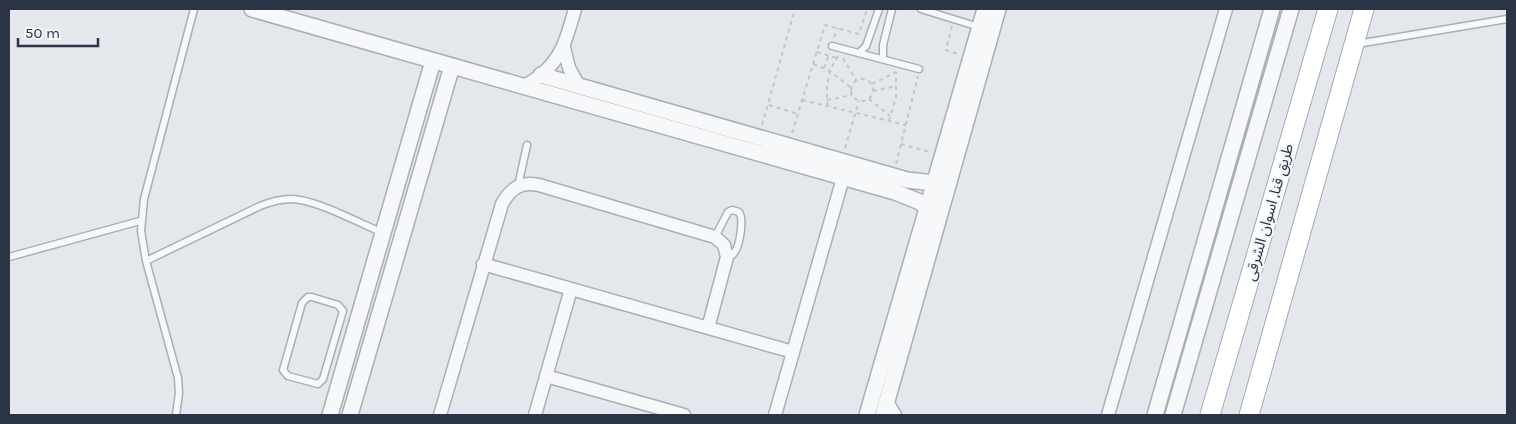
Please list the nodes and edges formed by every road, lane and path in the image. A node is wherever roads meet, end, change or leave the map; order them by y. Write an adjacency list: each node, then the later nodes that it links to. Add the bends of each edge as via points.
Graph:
1 (194, 9): 64 (lane)
2 (252, 9): 27 (street)
3 (575, 9): 21 (street)
4 (796, 9): 45 (path)
5 (867, 9): 22 (path, via 860,34 825,25)
6 (879, 9): 23 (lane, via 866,46)
7 (892, 9): 26 (lane)
8 (921, 9): 16 (lane)
9 (985, 9): 18 (street)
10 (998, 9): 60 (street)
11 (1226, 9): 87 (street)
12 (1272, 9): 88 (street)
13 (1290, 9): 89 (street)
14 (1328, 9): 90 (main road, طريق قنا, اسوان الشرقى)
15 (1364, 9): 19 (main road)
16 (954, 19): 18 (lane); 24 (path, via 946,50)
17 (1507, 19): 19 (lane)
18 (979, 27): 60 (street)
19 (1354, 44): 91 (main road)
20 (832, 46): 23 (lane)
21 (564, 47): 32 (street); 35 (street, via 569,68)
22 (817, 52): 25 (path); 28 (path)
23 (859, 53): 26 (lane)
24 (959, 54)
25 (836, 58): 31 (path); 33 (path, via 840,53)
26 (883, 59): 30 (lane)
27 (433, 61): 29 (street); 65 (street)
28 (813, 64): 31 (path); 42 (path)
29 (452, 66): 37 (street); 80 (street)
30 (919, 69): 51 (path)
31 (830, 71): 38 (path); 43 (path)
32 (541, 75): 35 (street); 37 (street)
33 (856, 80): 34 (path, via 867,79); 38 (path)
34 (872, 84): 36 (path, via 896,72); 39 (path)
35 (579, 86): 52 (street)
36 (897, 86): 39 (path); 49 (path)
37 (522, 87): 59 (street)
38 (850, 87): 40 (path)
39 (873, 91): 41 (path)
40 (852, 95): 43 (path); 44 (path)
41 (869, 98): 44 (path); 49 (path)
42 (802, 100): 46 (path); 48 (path)
43 (827, 100): 46 (path)
44 (859, 101): 47 (path)
45 (768, 105): 48 (path); 52 (path)
46 (828, 106): 47 (path)
47 (855, 113): 50 (path); 57 (path)
48 (798, 114): 55 (path)
49 (890, 117): 50 (path)
50 (888, 121): 51 (path)
51 (906, 126): 53 (path)
52 (758, 137): 55 (street)
53 (901, 144): 56 (path); 58 (path)
54 (527, 145): 61 (lane)
55 (788, 145): 57 (street)
56 (931, 152)
57 (841, 160): 58 (street)
58 (894, 176): 60 (street)
59 (843, 178): 62 (street, via 901,194); 75 (street)
60 (942, 182): 62 (street); 63 (street)
61 (518, 186): 66 (street, via 539,185); 70 (street, via 511,190 502,204)
62 (927, 208): 63 (street); 85 (street)
63 (938, 219): 77 (street)
64 (140, 221): 67 (lane); 69 (lane)
65 (383, 233): 69 (lane, via 312,202 280,200 260,206); 74 (street)
66 (716, 238): 68 (street, via 724,246); 68 (lane, via 728,212 739,212 742,219 737,247)
67 (9, 257)
68 (727, 258): 72 (street)
69 (146, 261): 78 (lane, via 178,378)
70 (483, 264): 71 (street); 81 (street)
71 (571, 289): 72 (street); 76 (street)
72 (708, 328): 75 (street)
73 (333, 346): 73 (lane, via 323,379 318,384 285,374 284,366 302,303 308,297 341,307); 74 (lane)
74 (349, 350): 79 (street)
75 (793, 352): 84 (street)
76 (546, 376): 82 (street); 83 (street)
77 (885, 408): 86 (street)
78 (176, 415)
79 (330, 415)
80 (350, 415)
81 (440, 415)
82 (535, 415)
83 (682, 415)
84 (775, 415)
85 (867, 415)
86 (895, 415)
87 (1108, 415)
88 (1155, 415)
89 (1173, 415)
90 (1210, 415)
91 (1248, 415)

